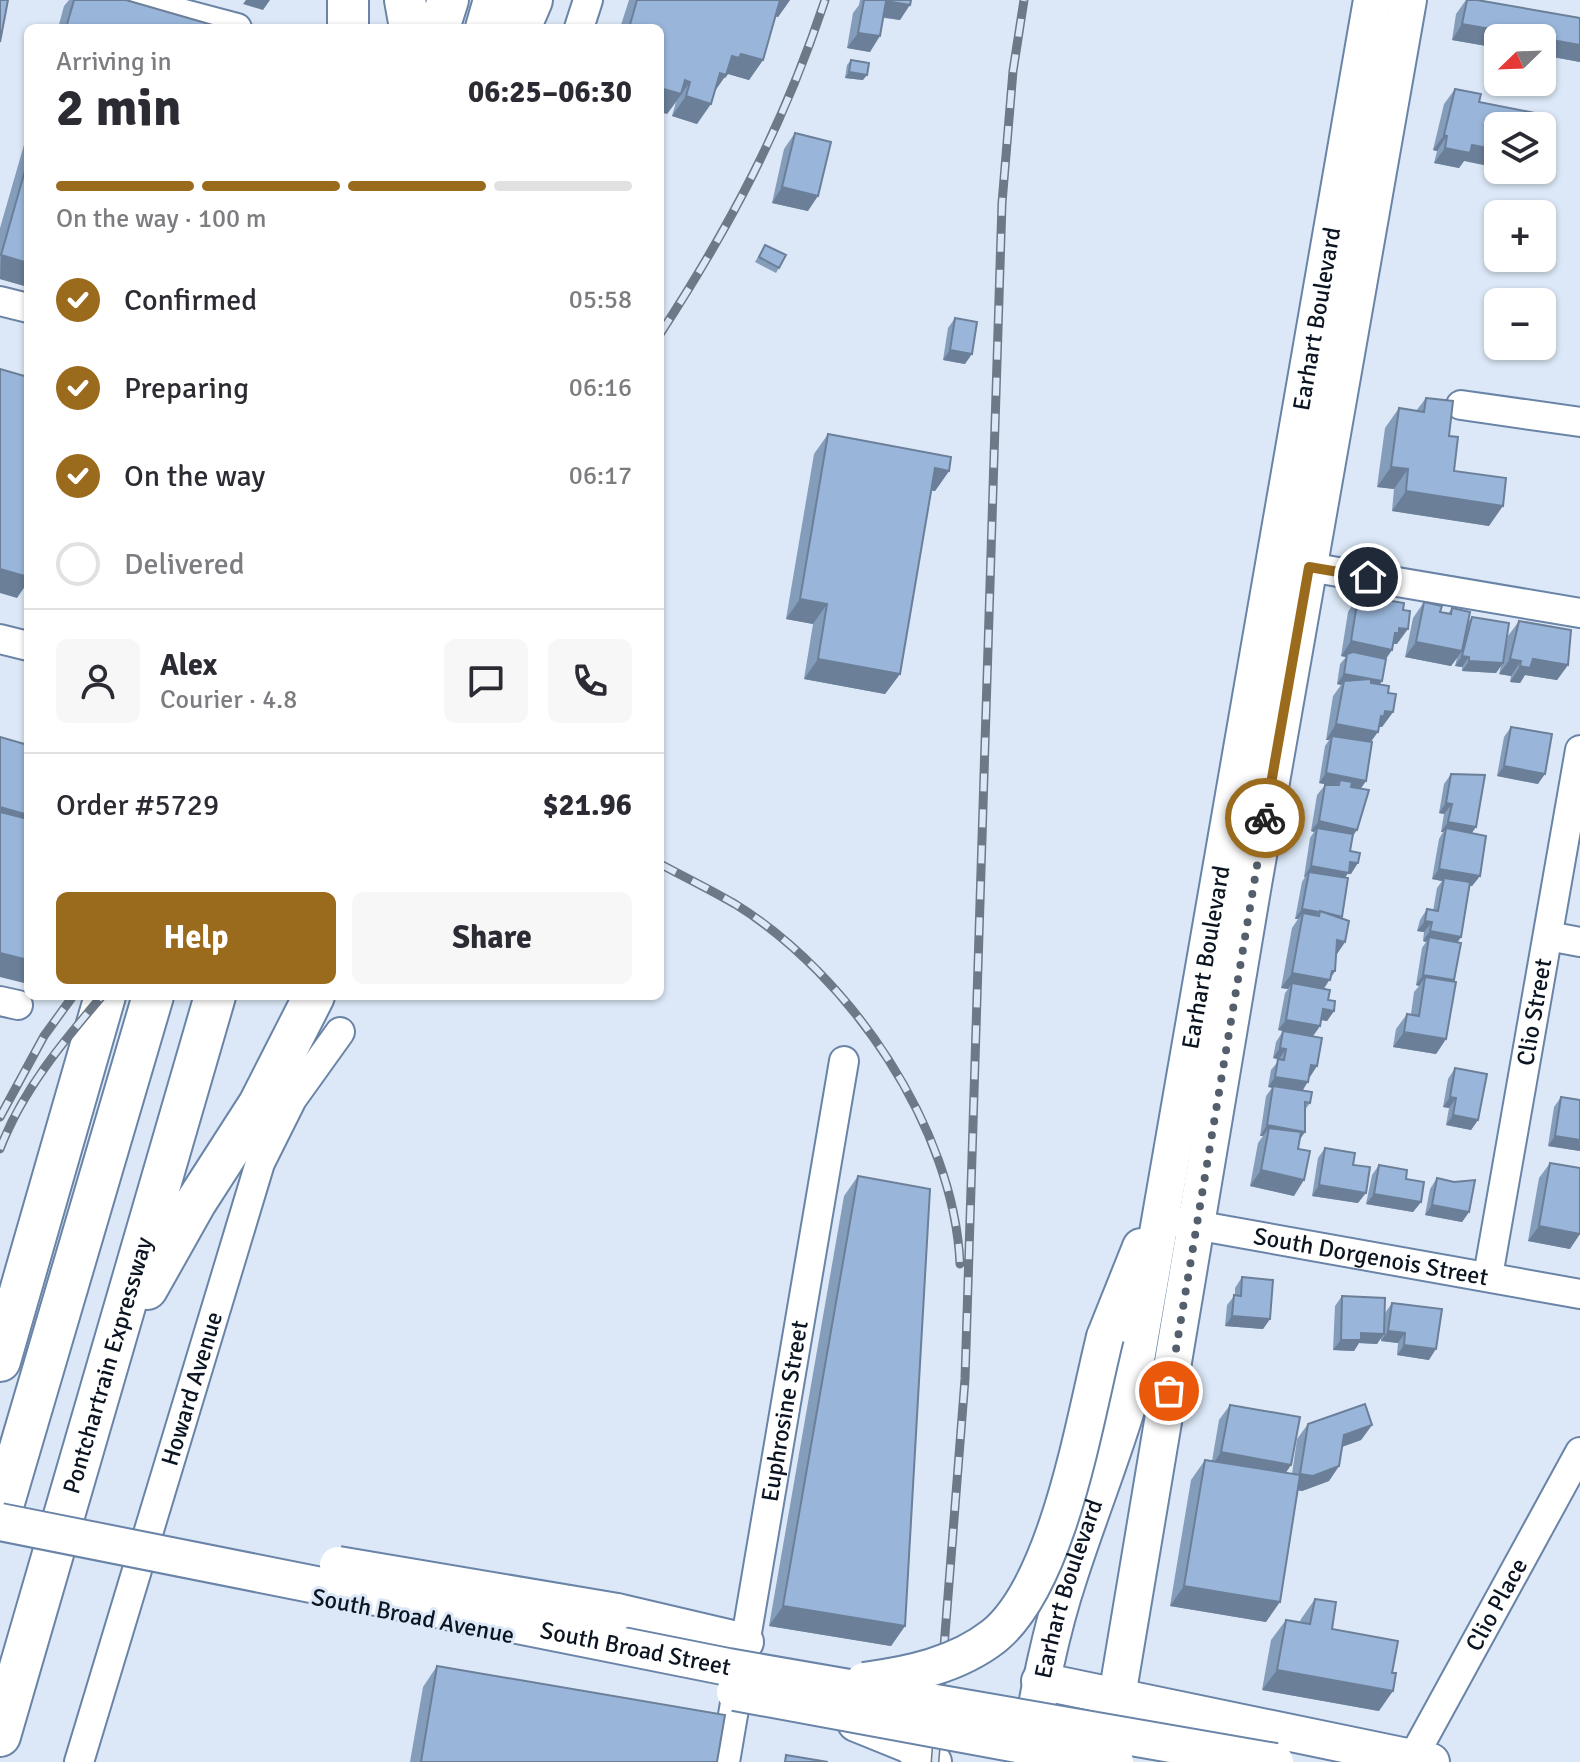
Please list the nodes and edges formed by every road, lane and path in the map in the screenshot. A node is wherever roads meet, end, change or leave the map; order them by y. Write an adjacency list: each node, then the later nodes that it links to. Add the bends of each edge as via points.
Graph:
1 (131, 0): 11 (street)
2 (348, 0): 12 (highway, bridge)
3 (355, 0): 13 (street)
4 (405, 0): 14 (highway)
5 (448, 0): 15 (highway)
6 (494, 0): 16 (highway)
7 (532, 0): 17 (highway)
8 (588, 0): 18 (street)
9 (1372, 0): 19 (main road, Earhart Boulevard)
10 (1408, 0): 19 (main road, Earhart Boulevard)
11 (222, 24)
12 (347, 24)
13 (348, 24)
14 (409, 24)
15 (440, 24)
16 (487, 24)
17 (522, 24)
18 (580, 24)
19 (1346, 248): 24 (main road, Earhart Boulevard)
20 (0, 301): 21 (street)
21 (24, 307)
22 (1461, 405): 23 (street)
23 (1580, 422)
24 (1292, 564): 25 (street); 29 (main road, Earhart Boulevard)
25 (1580, 613)
26 (0, 639): 27 (street)
27 (24, 645)
28 (1580, 750): 30 (street, Clio Street)
29 (1236, 887): 38 (main road, Earhart Boulevard); 39 (main road, Earhart Boulevard)
30 (1548, 936): 31 (street); 40 (street, Clio Street)
31 (1580, 942)
32 (104, 1000): 43 (highway)
33 (152, 1000): 45 (highway, via 30,1413)
34 (214, 1000): 42 (highway, Pontchartrain Expressway)
35 (312, 1000): 42 (highway, via 259,1104 196,1202)
36 (340, 1032): 46 (street, Howard Avenue, via 292,1099 260,1163)
37 (844, 1061): 47 (street, Euphrosine Street)
38 (1160, 1224): 39 (street, South Dorgenois Street); 48 (main road, Earhart Boulevard, via 1129,1400 1069,1576); 50 (main road, bridge, via 1137,1252 1105,1337 1057,1526 1018,1609 995,1635 960,1657 924,1670)
39 (1197, 1226): 40 (street, South Dorgenois Street); 51 (main road, Earhart Boulevard)
40 (1488, 1276): 41 (street, South Dorgenois Street)
41 (1580, 1294)
42 (114, 1349): 55 (highway, Pontchartrain Expressway)
43 (0, 1361)
44 (1580, 1452): 56 (street, Clio Place)
45 (4, 1527): 47 (main road, bridge, via 82,1527 175,1538 617,1612); 50 (main road, South Broad Street, bridge); 52 (main road, South Broad Street, bridge)
46 (139, 1562): 49 (street, South Broad Avenue); 57 (street, Howard Avenue)
47 (745, 1642): 49 (street, Euphrosine Street)
48 (1040, 1681): 51 (main road); 60 (main road, Earhart Boulevard)
49 (739, 1683): 53 (street, South Broad Avenue); 58 (street, Euphrosine Street)
50 (839, 1685): 64 (main road, South Broad Street, bridge)
51 (1118, 1696): 54 (main road); 61 (main road, Earhart Boulevard)
52 (809, 1706): 59 (main road, bridge, via 908,1744); 62 (main road, South Broad Street, bridge)
53 (877, 1706)
54 (1225, 1718): 56 (main road); 63 (street)
55 (0, 1736)
56 (1422, 1760)
57 (79, 1762)
58 (725, 1762)
59 (933, 1762)
60 (1027, 1762)
61 (1106, 1762)
62 (1115, 1762)
63 (1218, 1762)
64 (1275, 1762)

